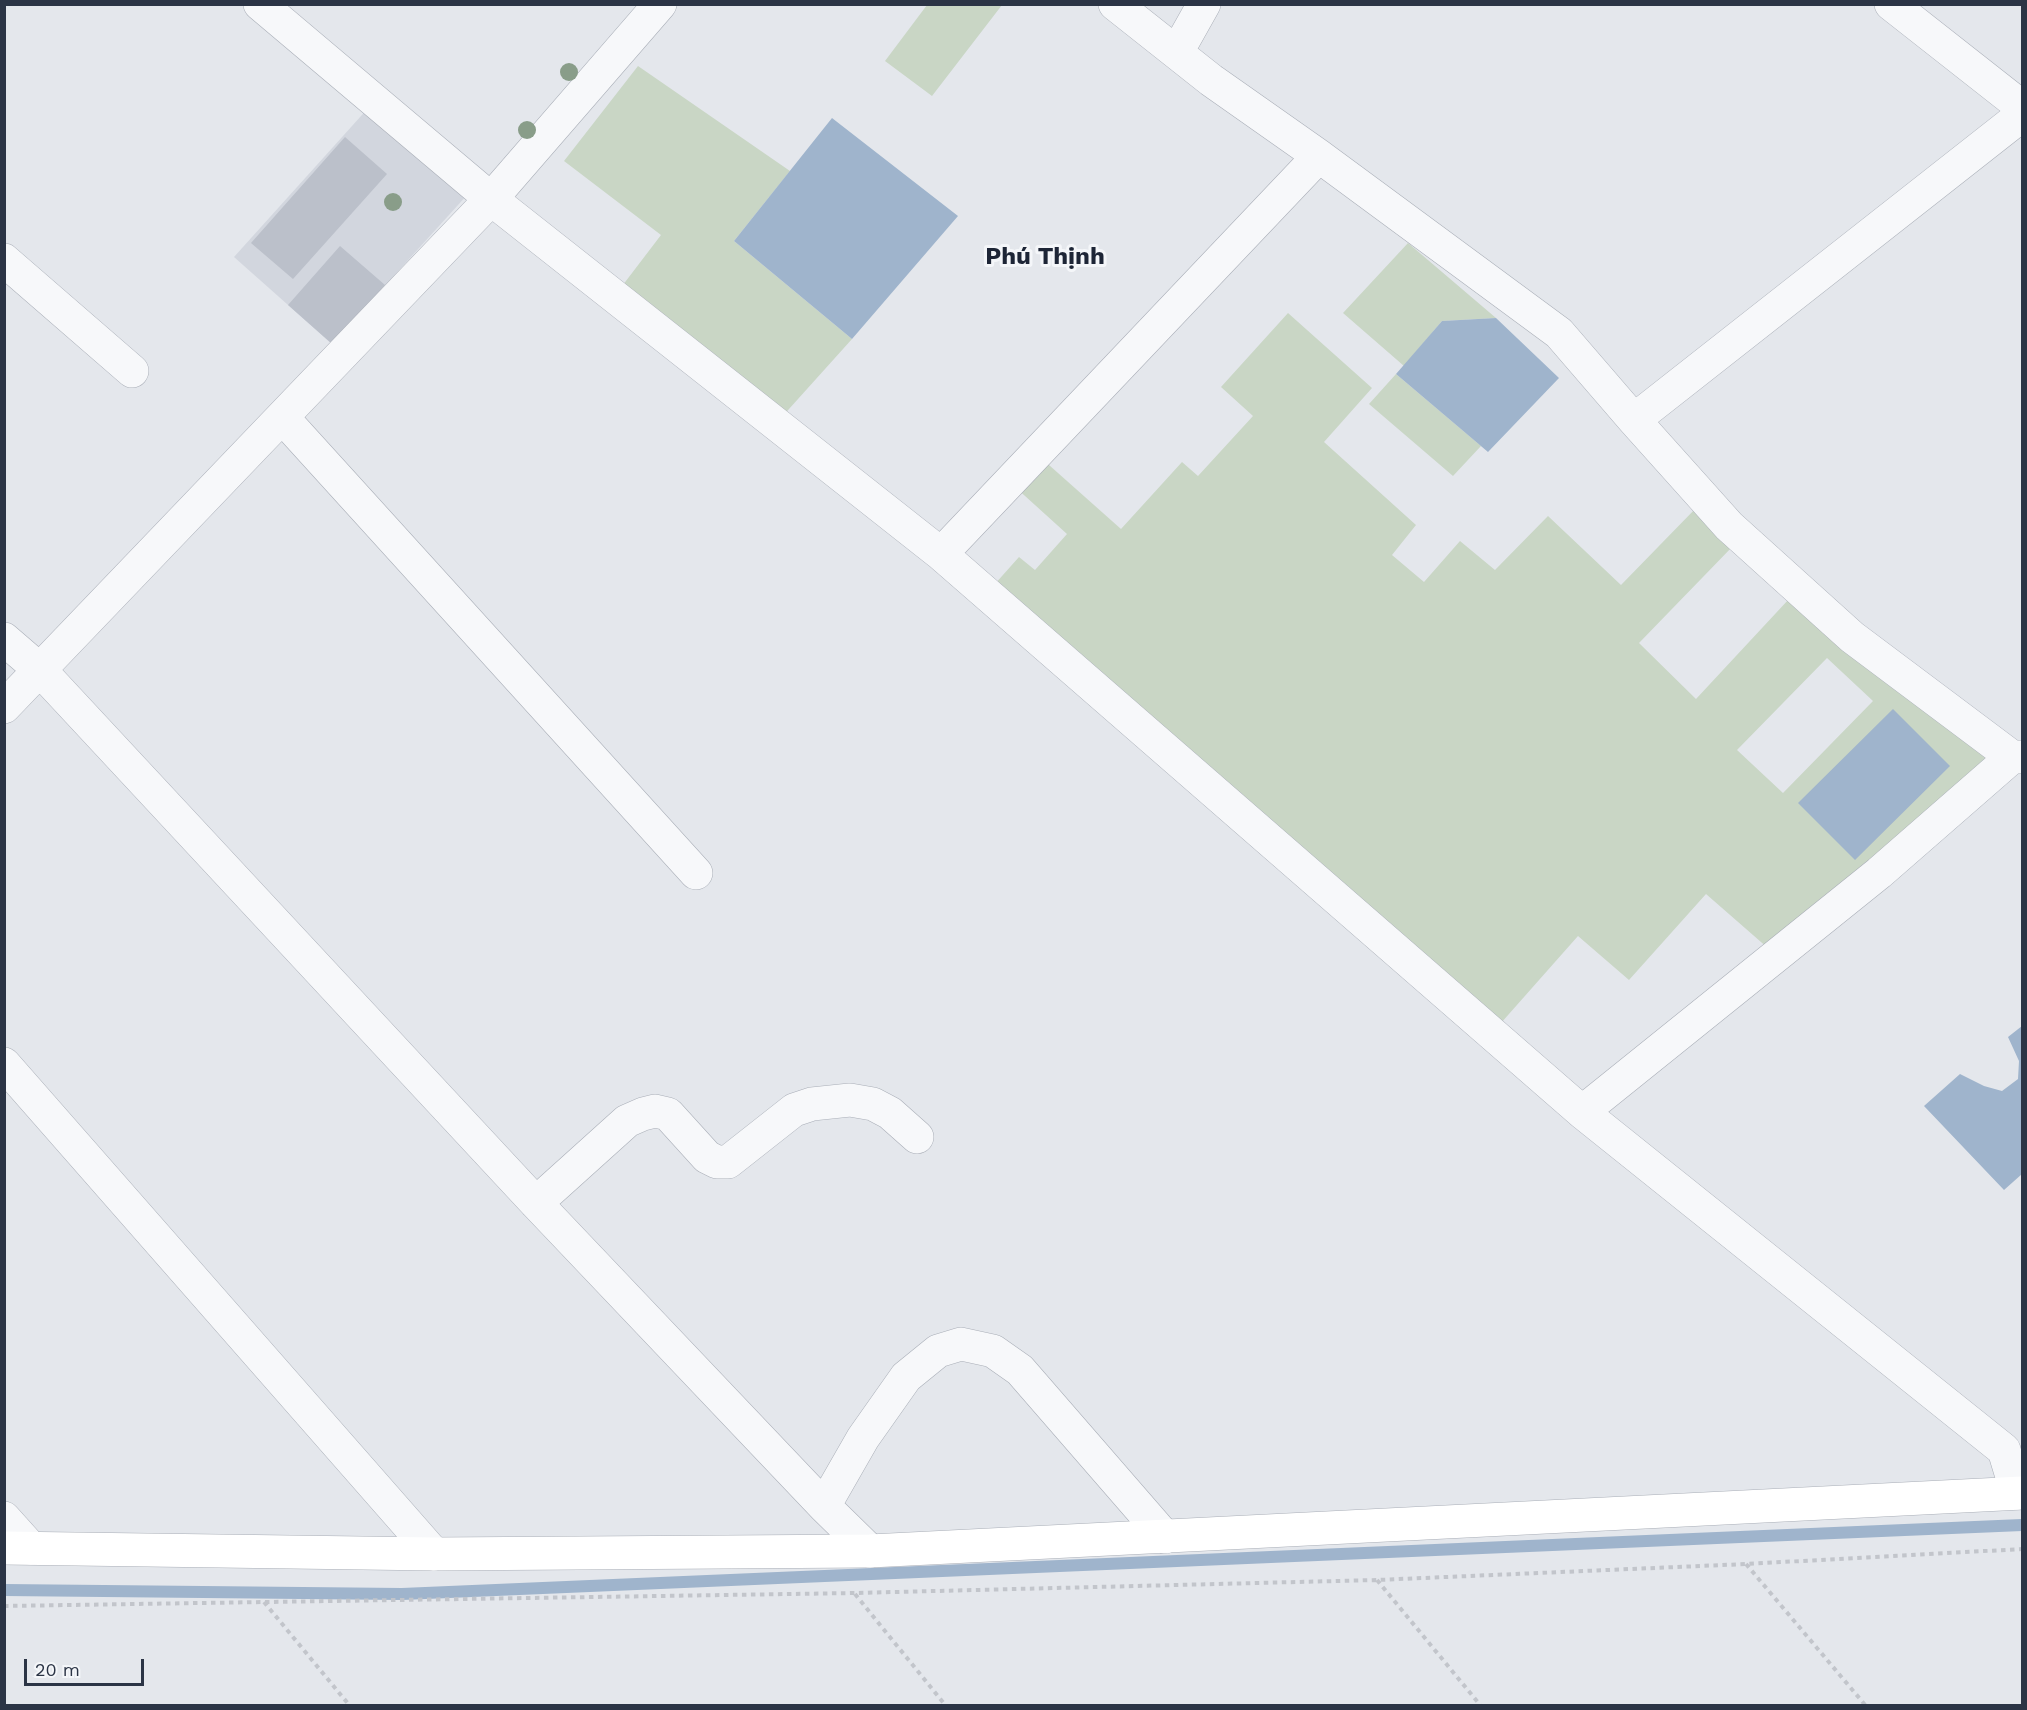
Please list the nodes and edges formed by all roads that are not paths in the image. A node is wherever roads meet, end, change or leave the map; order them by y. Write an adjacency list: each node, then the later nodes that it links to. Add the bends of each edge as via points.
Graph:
1 (260, 4): 10 (street)
2 (660, 4): 10 (street)
3 (1115, 4): 6 (street)
4 (1204, 4): 6 (street)
5 (1891, 4): 7 (street)
6 (1177, 52): 9 (street)
7 (2022, 107)
8 (2022, 115): 14 (street)
9 (1319, 156): 14 (street, via 1559,333); 15 (street)
10 (491, 199): 13 (street); 15 (street)
11 (4, 260): 12 (street)
12 (132, 371)
13 (283, 418): 17 (street); 20 (street)
14 (1634, 420): 19 (street, via 1729,526 1852,637)
15 (941, 554): 22 (street)
16 (4, 639): 17 (street)
17 (40, 670): 18 (street); 24 (street)
18 (4, 707)
19 (2017, 757): 22 (street)
20 (696, 873)
21 (4, 1064): 31 (street)
22 (1582, 1112): 25 (street, via 2004,1450)
23 (917, 1137): 24 (street, via 873,1104 850,1100 812,1104 794,1110 728,1162 717,1162 707,1157 668,1114 655,1111 627,1121)
24 (536, 1203): 26 (street)
25 (2020, 1493): 28 (main road)
26 (824, 1506): 28 (street, via 863,1438 906,1377 938,1351 961,1344 993,1351 1020,1370); 30 (street)
27 (4, 1518): 29 (street)
28 (1165, 1537): 30 (main road)
29 (18, 1548): 31 (main road)
30 (870, 1551): 31 (main road)
31 (434, 1554)

